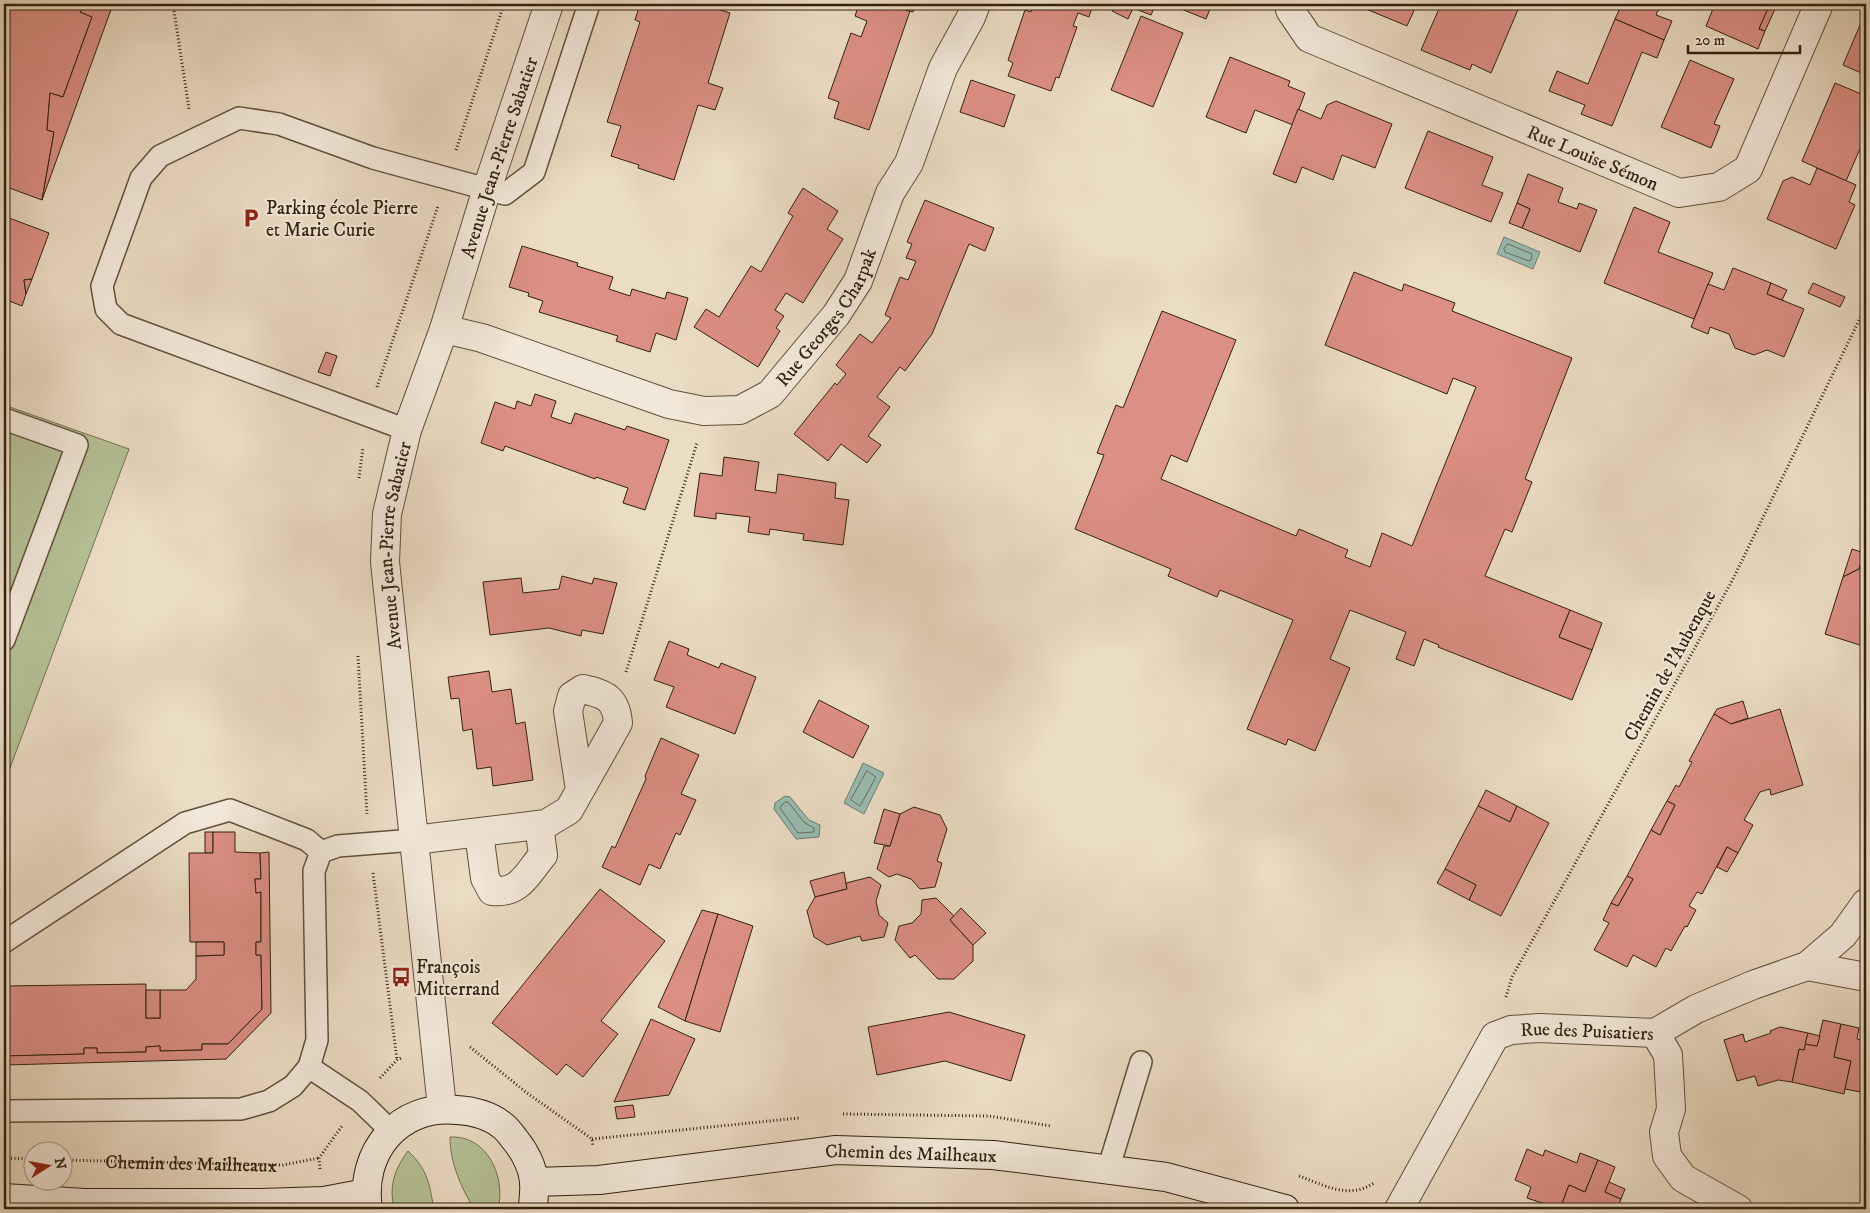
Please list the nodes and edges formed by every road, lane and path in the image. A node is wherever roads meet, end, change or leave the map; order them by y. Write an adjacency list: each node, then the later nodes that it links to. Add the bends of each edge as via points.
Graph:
1 (173, 4): 7 (path)
2 (549, 4): 8 (street, Avenue Jean-Pierre Sabatier)
3 (589, 4): 8 (lane, via 534,172 505,194)
4 (976, 4): 11 (street, Rue Georges Charpak, via 943,68 909,163 890,193 858,281 836,315 770,394 740,410)
5 (1290, 4): 6 (street, Rue Louise Sémon, via 1290,10 1309,38 1679,193 1719,187 1748,169)
6 (1819, 4)
7 (194, 140): 8 (lane, via 239,118 279,124 373,158); 13 (lane, via 160,156 141,178 102,286 106,308 121,324)
8 (487, 190): 10 (street, Avenue Jean-Pierre Sabatier)
9 (1866, 306): 27 (path, Chemin de l'Aubenque, via 1732,581 1512,977)
10 (444, 329): 11 (street, Rue Georges Charpak, via 482,338 668,404); 13 (street, Avenue Jean-Pierre Sabatier)
11 (704, 411): 16 (path, via 625,676)
12 (4, 420): 14 (lane, via 77,445)
13 (407, 430): 20 (street, Avenue Jean-Pierre Sabatier, via 387,514 385,562)
14 (9, 613): 15 (lane)
15 (4, 640)
16 (604, 694): 17 (street, via 617,710 618,723); 17 (street, via 582,689 572,696 568,711)
17 (580, 790): 18 (street, via 569,810)
18 (539, 825): 19 (street); 19 (street, via 543,855 516,888 505,893 492,892 485,878)
19 (478, 833): 20 (street)
20 (414, 840): 21 (lane, via 338,846); 30 (street, Avenue Jean-Pierre Sabatier)
21 (321, 852): 23 (lane, via 307,840 230,810 209,815 185,823); 29 (lane, via 314,872 317,1040)
22 (1866, 903): 24 (street, Rue des Puisatiers, via 1843,935)
23 (4, 942)
24 (1807, 966): 25 (street); 26 (street, Rue des Puisatiers, via 1696,1009)
25 (1866, 977)
26 (1655, 1033): 27 (street, Rue des Puisatiers, via 1540,1028 1511,1030); 44 (street, via 1668,1055 1671,1108 1664,1132 1667,1156 1683,1178)
27 (1494, 1036): 43 (street, Rue des Puisatiers)
28 (1141, 1062): 37 (lane)
29 (309, 1067): 31 (lane, via 292,1086 269,1101 241,1109); 32 (lane, via 360,1101)
30 (442, 1108): 32 (street, via 415,1116); 38 (street, via 474,1111 503,1126 524,1151)
31 (4, 1111)
32 (391, 1132): 40 (street, via 371,1163)
33 (4, 1158): 35 (path)
34 (319, 1158): 36 (path, Chemin des Mailheaux, via 283,1165)
35 (22, 1159)
36 (72, 1160)
37 (1108, 1170): 38 (street, Chemin des Mailheaux, via 993,1155 836,1150 599,1180); 42 (street, Chemin des Mailheaux, via 1166,1177)
38 (534, 1182): 41 (street)
39 (4, 1198): 40 (street, Chemin des Mailheaux, via 85,1203)
40 (367, 1201)
41 (533, 1209)
42 (1285, 1209)
43 (1399, 1209)
44 (1738, 1209)

